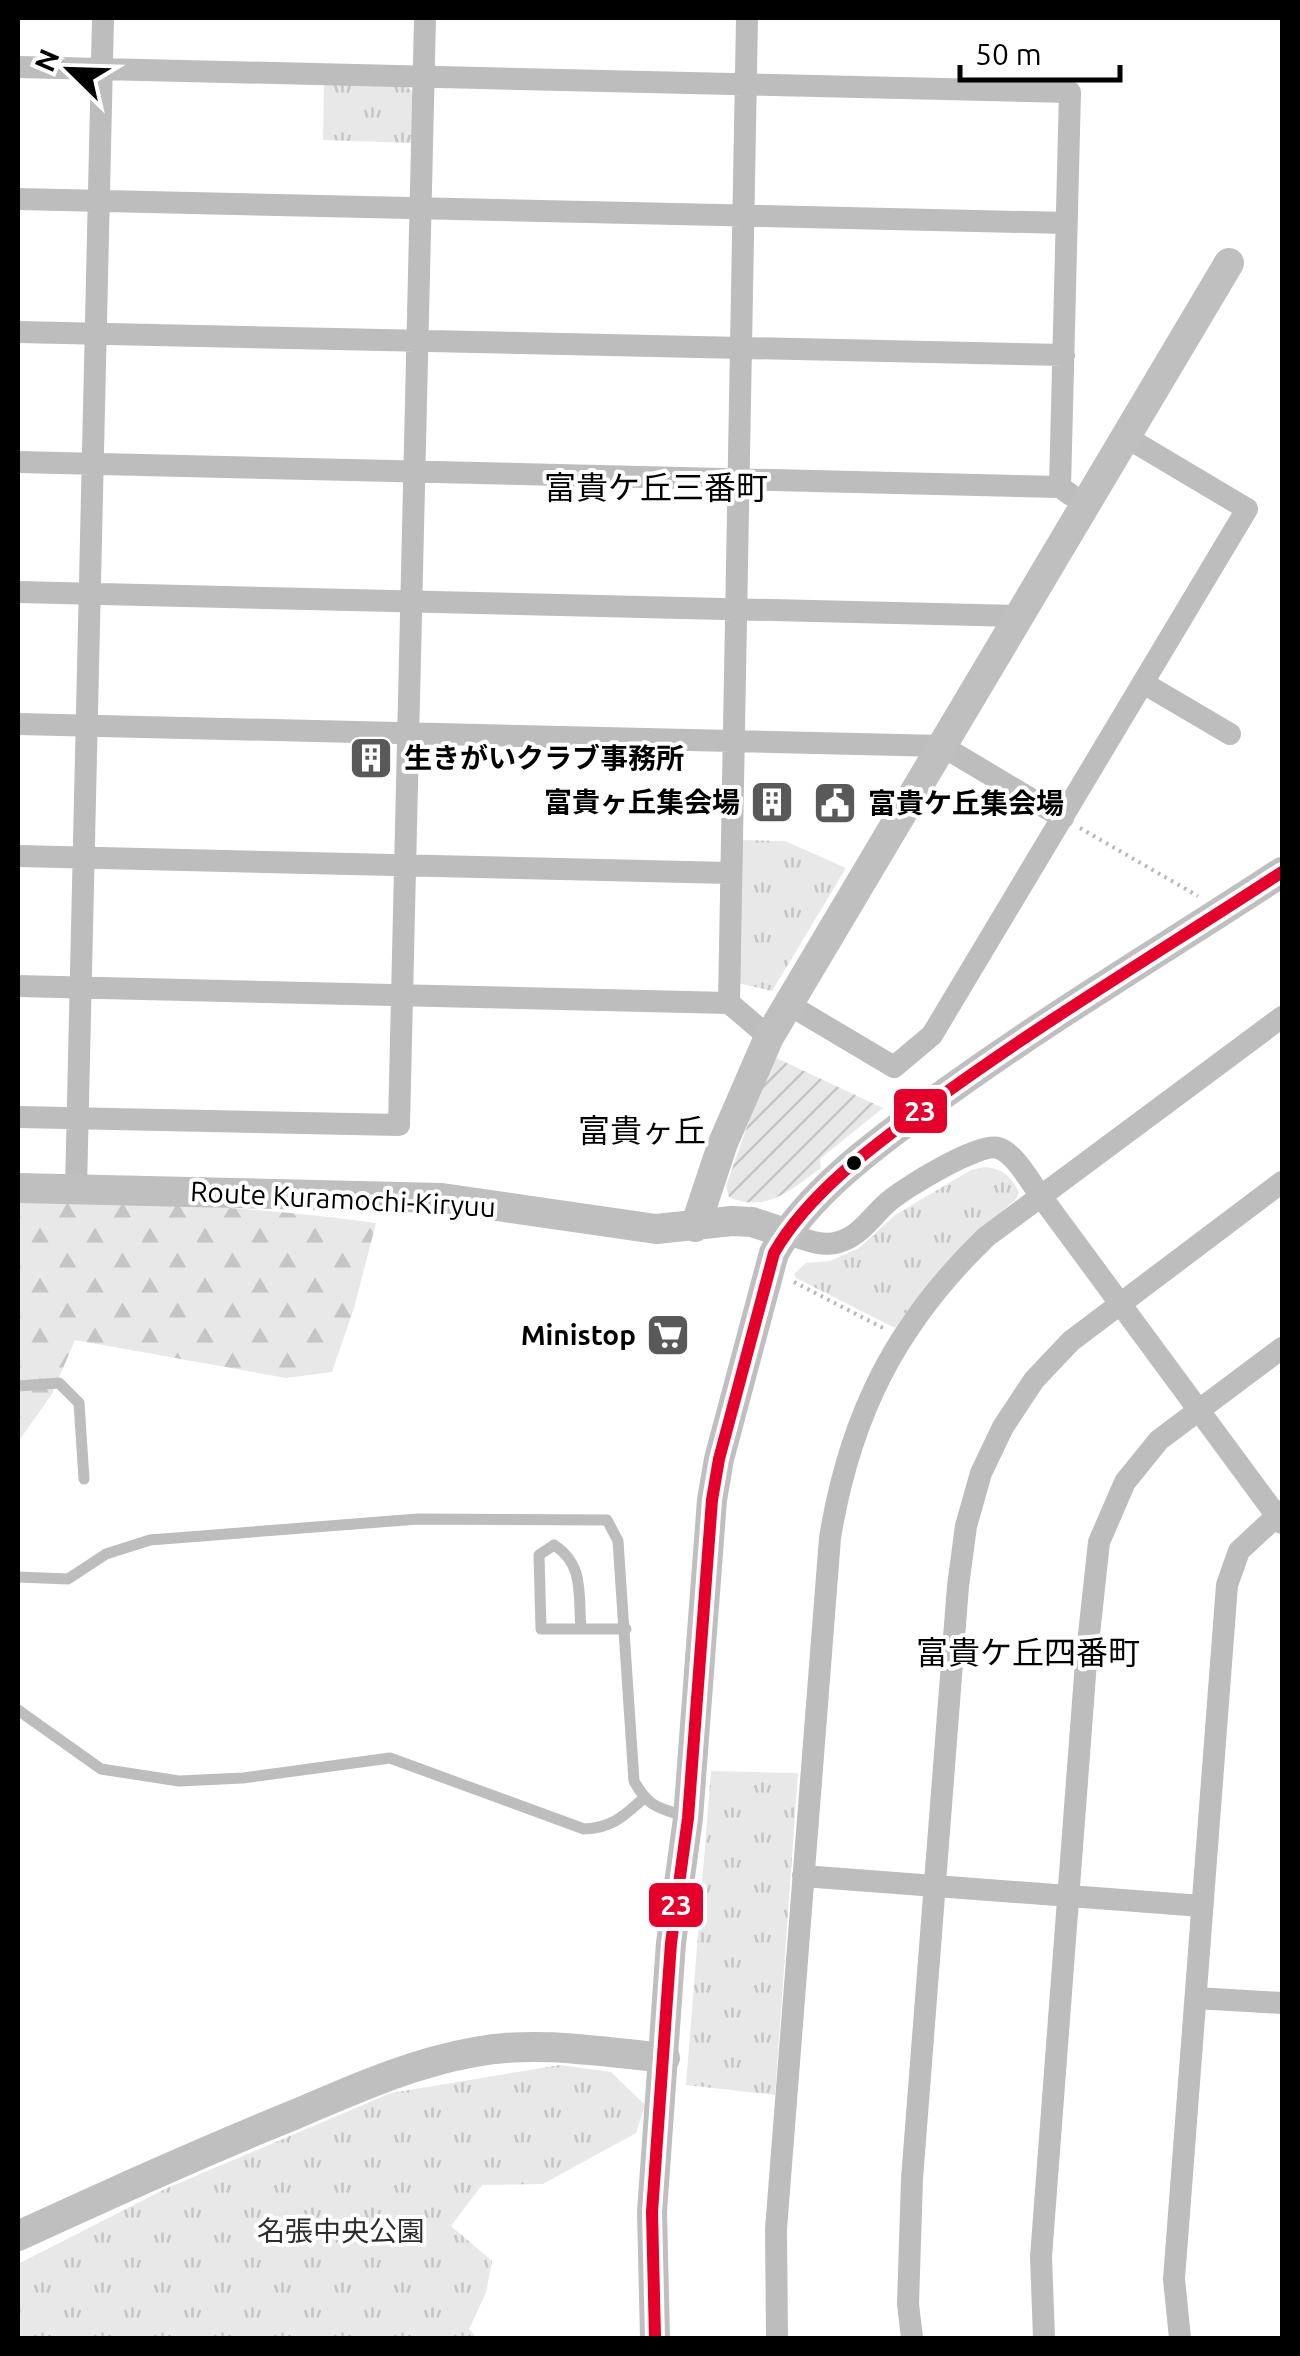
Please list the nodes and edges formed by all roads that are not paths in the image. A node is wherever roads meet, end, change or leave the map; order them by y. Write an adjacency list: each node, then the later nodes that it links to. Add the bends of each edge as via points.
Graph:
1 (103, 18): 5 (street)
2 (425, 18): 6 (street)
3 (747, 18): 7 (street)
4 (18, 67): 5 (street)
5 (102, 68): 6 (street); 9 (street)
6 (425, 75): 7 (street); 10 (street)
7 (745, 84): 11 (street); 12 (street, via 1070,92)
8 (18, 199): 9 (street)
9 (99, 200): 10 (street); 15 (street)
10 (420, 209): 11 (street); 16 (street)
11 (744, 215): 12 (street); 17 (street)
12 (1066, 223): 18 (street)
13 (1229, 263): 19 (main road)
14 (18, 332): 15 (street)
15 (96, 333): 16 (street); 21 (street)
16 (419, 341): 17 (street); 22 (street)
17 (740, 349): 18 (street); 23 (street)
18 (1064, 355): 24 (street)
19 (1126, 438): 25 (main road); 31 (street, via 1247,509)
20 (18, 462): 21 (street)
21 (92, 464): 22 (street); 27 (street)
22 (414, 471): 23 (street); 28 (street)
23 (737, 478): 24 (street); 29 (street)
24 (1060, 487): 25 (street)
25 (1086, 504): 30 (main road)
26 (18, 592): 27 (street)
27 (88, 594): 28 (street); 33 (street)
28 (412, 602): 29 (street); 34 (street)
29 (735, 609): 30 (street); 36 (street)
30 (1019, 616): 37 (main road)
31 (1145, 684): 35 (street); 38 (street)
32 (18, 724): 33 (street)
33 (87, 726): 34 (street); 40 (street)
34 (410, 733): 36 (street); 41 (street)
35 (1230, 734)
36 (731, 742): 37 (street); 43 (street)
37 (942, 746): 38 (street); 48 (main road)
38 (1063, 818): 48 (street, via 932,1034 894,1068)
39 (18, 856): 40 (street)
40 (84, 857): 41 (street); 45 (street)
41 (404, 865): 43 (street); 46 (street)
42 (1282, 872): 58 (main road, via 991,1060 864,1152)
43 (729, 873): 47 (street)
44 (18, 986): 45 (street)
45 (80, 987): 46 (street); 52 (street)
46 (403, 996): 47 (street); 52 (street, via 399,1125)
47 (728, 1003): 50 (street)
48 (788, 1004): 50 (main road)
49 (1282, 1016): 56 (street)
50 (769, 1036): 57 (main road)
51 (18, 1117): 52 (street)
52 (78, 1118): 55 (street)
53 (1282, 1182): 59 (street)
54 (18, 1188): 55 (main road, Route Kuramochi-Kiryuu)
55 (76, 1189): 57 (main road, Route Kuramochi-Kiryuu, via 442,1198 656,1229)
56 (1040, 1194): 58 (street, via 1010,1156 986,1149 888,1202 852,1237 819,1244); 59 (street); 73 (street, via 965,1257 901,1337 858,1424 830,1538)
57 (695, 1227): 58 (main road, Route Kuramochi-Kiryuu, via 752,1222)
58 (785, 1233): 72 (main road, via 769,1270 712,1500)
59 (1120, 1302): 62 (street); 74 (street, via 1034,1380 980,1474 958,1586)
60 (1282, 1348): 62 (street)
61 (18, 1386): 63 (lane, via 60,1384 79,1402)
62 (1200, 1409): 64 (street); 75 (street, via 1136,1465 1099,1542)
63 (84, 1478)
64 (1281, 1516): 76 (street, via 1239,1551 1227,1585)
65 (554, 1520): 66 (lane); 67 (lane, via 418,1519 150,1540 106,1554 68,1579); 69 (lane, via 607,1520 618,1541)
66 (554, 1545): 68 (lane, via 576,1566); 68 (lane, via 540,1554 540,1630)
67 (18, 1577)
68 (581, 1630): 69 (lane)
69 (626, 1630): 71 (lane, via 634,1781)
70 (18, 1710): 71 (lane, via 101,1770 179,1782 390,1758 584,1829 618,1822)
71 (644, 1798): 72 (lane)
72 (688, 1818): 79 (main road)
73 (803, 1876): 74 (street); 82 (street, via 776,2228)
74 (936, 1887): 75 (street); 83 (street, via 912,2179)
75 (1069, 1897): 76 (street); 84 (street, via 1041,2257)
76 (1202, 1906): 77 (street)
77 (1196, 1998): 78 (street); 85 (street, via 1174,2280)
78 (1282, 2003)
79 (665, 2058): 80 (main road, via 544,2046 416,2066); 81 (main road, via 652,2212)
80 (18, 2236)
81 (655, 2338)
82 (777, 2338)
83 (912, 2338)
84 (1044, 2338)
85 (1180, 2338)

